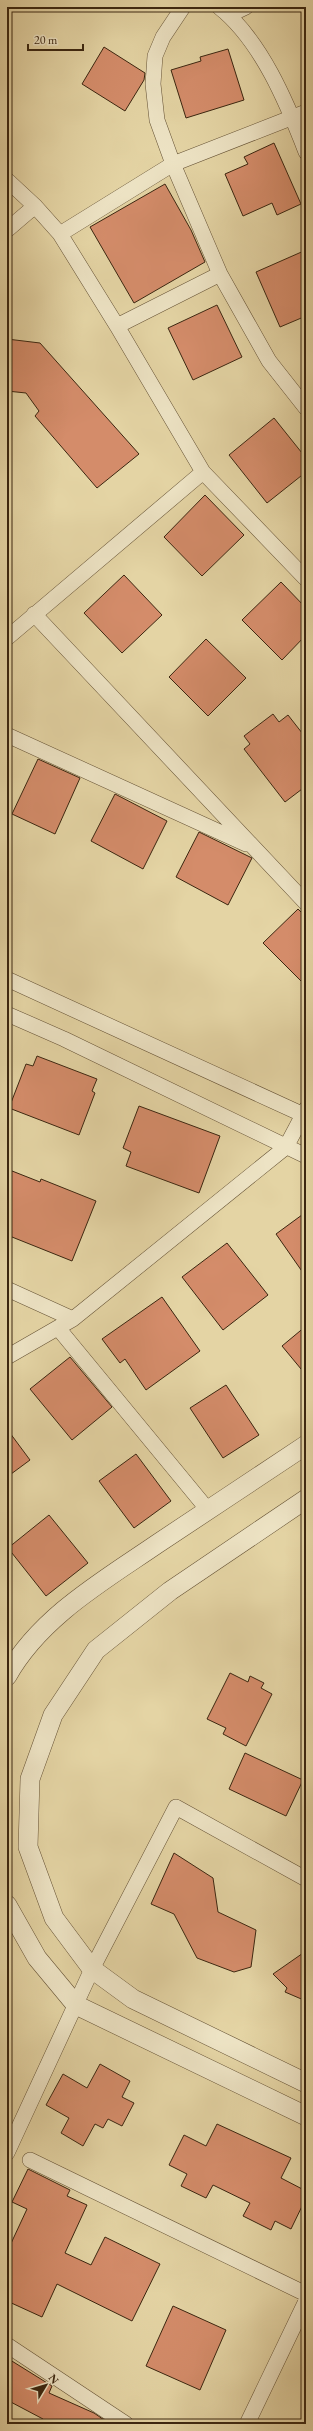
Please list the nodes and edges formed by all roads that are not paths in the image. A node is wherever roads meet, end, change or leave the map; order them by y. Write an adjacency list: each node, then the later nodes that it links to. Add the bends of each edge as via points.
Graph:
1 (183, 7): 6 (street, via 163,37 155,56 153,84 157,120)
2 (246, 7): 3 (street)
3 (224, 11): 4 (street, via 264,61)
4 (299, 115): 5 (street); 6 (street)
5 (306, 152)
6 (173, 164): 10 (street); 11 (street)
7 (7, 180): 8 (street)
8 (35, 206): 9 (street); 10 (street)
9 (7, 230)
10 (60, 234): 12 (street)
11 (220, 274): 12 (street); 13 (street, via 269,361)
12 (117, 326): 14 (street)
13 (306, 408)
14 (203, 472): 15 (street); 16 (street)
15 (306, 579)
16 (34, 614): 17 (street); 19 (street)
17 (7, 638)
18 (7, 735): 19 (street)
19 (253, 846): 20 (street)
20 (306, 903)
21 (7, 979): 23 (street)
22 (7, 1014): 24 (street, via 64,1039)
23 (305, 1113): 24 (street)
24 (286, 1148): 25 (street); 27 (street)
25 (306, 1156)
26 (7, 1289): 27 (street)
27 (73, 1319): 28 (street)
28 (58, 1328): 29 (street); 32 (street)
29 (8, 1356)
30 (306, 1445): 32 (street)
31 (306, 1499): 36 (street, via 170,1591 96,1650 52,1715 30,1779 28,1847 54,1918)
32 (208, 1510): 33 (street, via 98,1584 51,1620 17,1659)
33 (7, 1676)
34 (306, 1879): 36 (street, via 176,1807)
35 (7, 1905): 37 (street, via 37,1958)
36 (92, 1969): 37 (street); 38 (street, via 133,1999)
37 (76, 2005): 39 (street); 40 (street)
38 (306, 2083)
39 (306, 2116)
40 (7, 2153)
41 (30, 2160): 42 (street)
42 (306, 2294)
43 (306, 2302): 46 (street)
44 (7, 2346): 45 (street)
45 (126, 2424)
46 (247, 2424)

